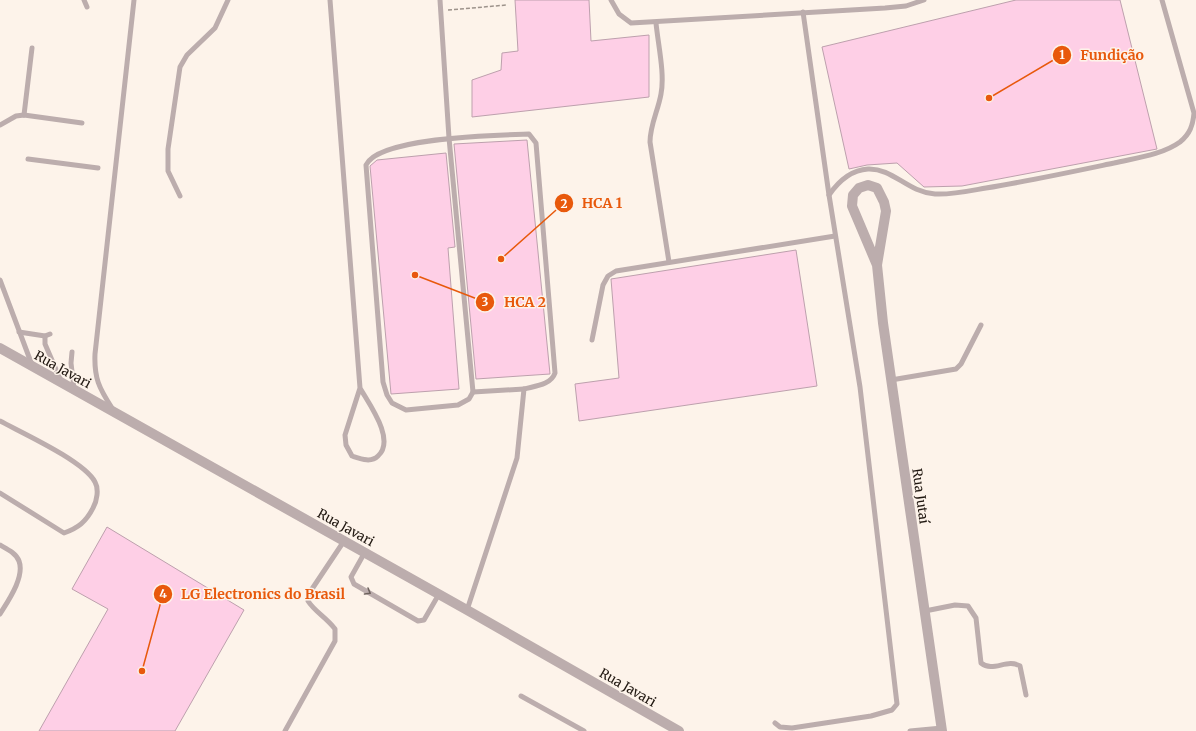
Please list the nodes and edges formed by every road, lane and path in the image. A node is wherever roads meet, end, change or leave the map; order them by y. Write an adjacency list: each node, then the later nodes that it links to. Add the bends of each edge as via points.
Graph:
1 (84, 0): 10 (lane)
2 (134, 0): 41 (lane, via 94,372 99,388)
3 (228, 0): 22 (lane, via 215,28 187,55 180,67 168,150 168,171)
4 (330, 0): 37 (lane)
5 (440, 0): 11 (lane)
6 (611, 0): 13 (lane, via 619,14 631,23)
7 (924, 0): 12 (lane, via 906,6)
8 (1162, 0): 21 (lane, via 1194,113 1192,128 1181,142 1163,151 1020,183 937,194 916,190 886,172 866,169 846,177)
9 (507, 5): 11 (path)
10 (87, 7)
11 (440, 11): 18 (lane)
12 (803, 12): 13 (lane); 21 (lane)
13 (656, 23): 24 (lane, via 661,94 650,129 650,142)
14 (32, 48): 15 (lane)
15 (24, 115): 16 (lane); 17 (lane)
16 (82, 123)
17 (0, 124)
18 (449, 138): 38 (lane, via 529,134 536,143 555,373 548,382); 40 (lane); 40 (lane, via 388,149 369,159 366,165 383,382 392,404 406,410 458,405 469,400)
19 (28, 159): 20 (lane)
20 (98, 168)
21 (829, 195): 23 (lane)
22 (180, 196)
23 (835, 236): 24 (lane); 53 (lane, via 860,387 897,704 892,710 871,716 792,728 780,727)
24 (669, 262): 31 (lane, via 616,271 608,276 603,285)
25 (877, 265): 25 (street, Rua Jutaí, via 852,206 854,195 859,188 868,186 877,188 886,211); 35 (street, Rua Jutaí)
26 (0, 283): 28 (lane)
27 (981, 325): 35 (lane, via 956,369)
28 (19, 332): 30 (lane); 34 (lane)
29 (50, 334): 30 (lane)
30 (45, 336): 36 (lane, via 45,344)
31 (592, 340)
32 (0, 348): 34 (street, Rua Javari)
33 (72, 352): 39 (lane)
34 (34, 368): 36 (street, Rua Javari)
35 (891, 380): 49 (street, Rua Jutaí)
36 (62, 384): 39 (street, Rua Javari)
37 (360, 388): 37 (lane, via 384,436 384,448 377,457 365,461 352,456 346,445 345,435)
38 (524, 389): 40 (lane); 48 (lane, via 518,458)
39 (74, 390): 41 (street, Rua Javari)
40 (473, 392)
41 (114, 412): 44 (street, Rua Javari)
42 (0, 421): 43 (lane, via 72,461 86,472 96,482 97,500 80,527 64,533)
43 (0, 494)
44 (344, 541): 46 (street, Rua Javari); 55 (lane, via 310,592 308,601 335,629 334,641)
45 (0, 545): 50 (lane, via 12,552 19,562 14,590)
46 (365, 552): 47 (street, Rua Javari); 47 (lane, one-way to 47, via 351,577 354,584 418,621 424,620)
47 (439, 594): 48 (street, Rua Javari)
48 (467, 610): 57 (street, Rua Javari)
49 (925, 610): 52 (lane, via 955,605 968,606 976,618 980,663 991,668 1013,663 1020,666); 54 (street, Rua Jutaí)
50 (0, 614)
51 (520, 696): 56 (lane)
52 (1026, 696)
53 (775, 723)
54 (942, 729): 58 (lane)
55 (285, 731)
56 (584, 731)
57 (679, 731)
58 (910, 731)

